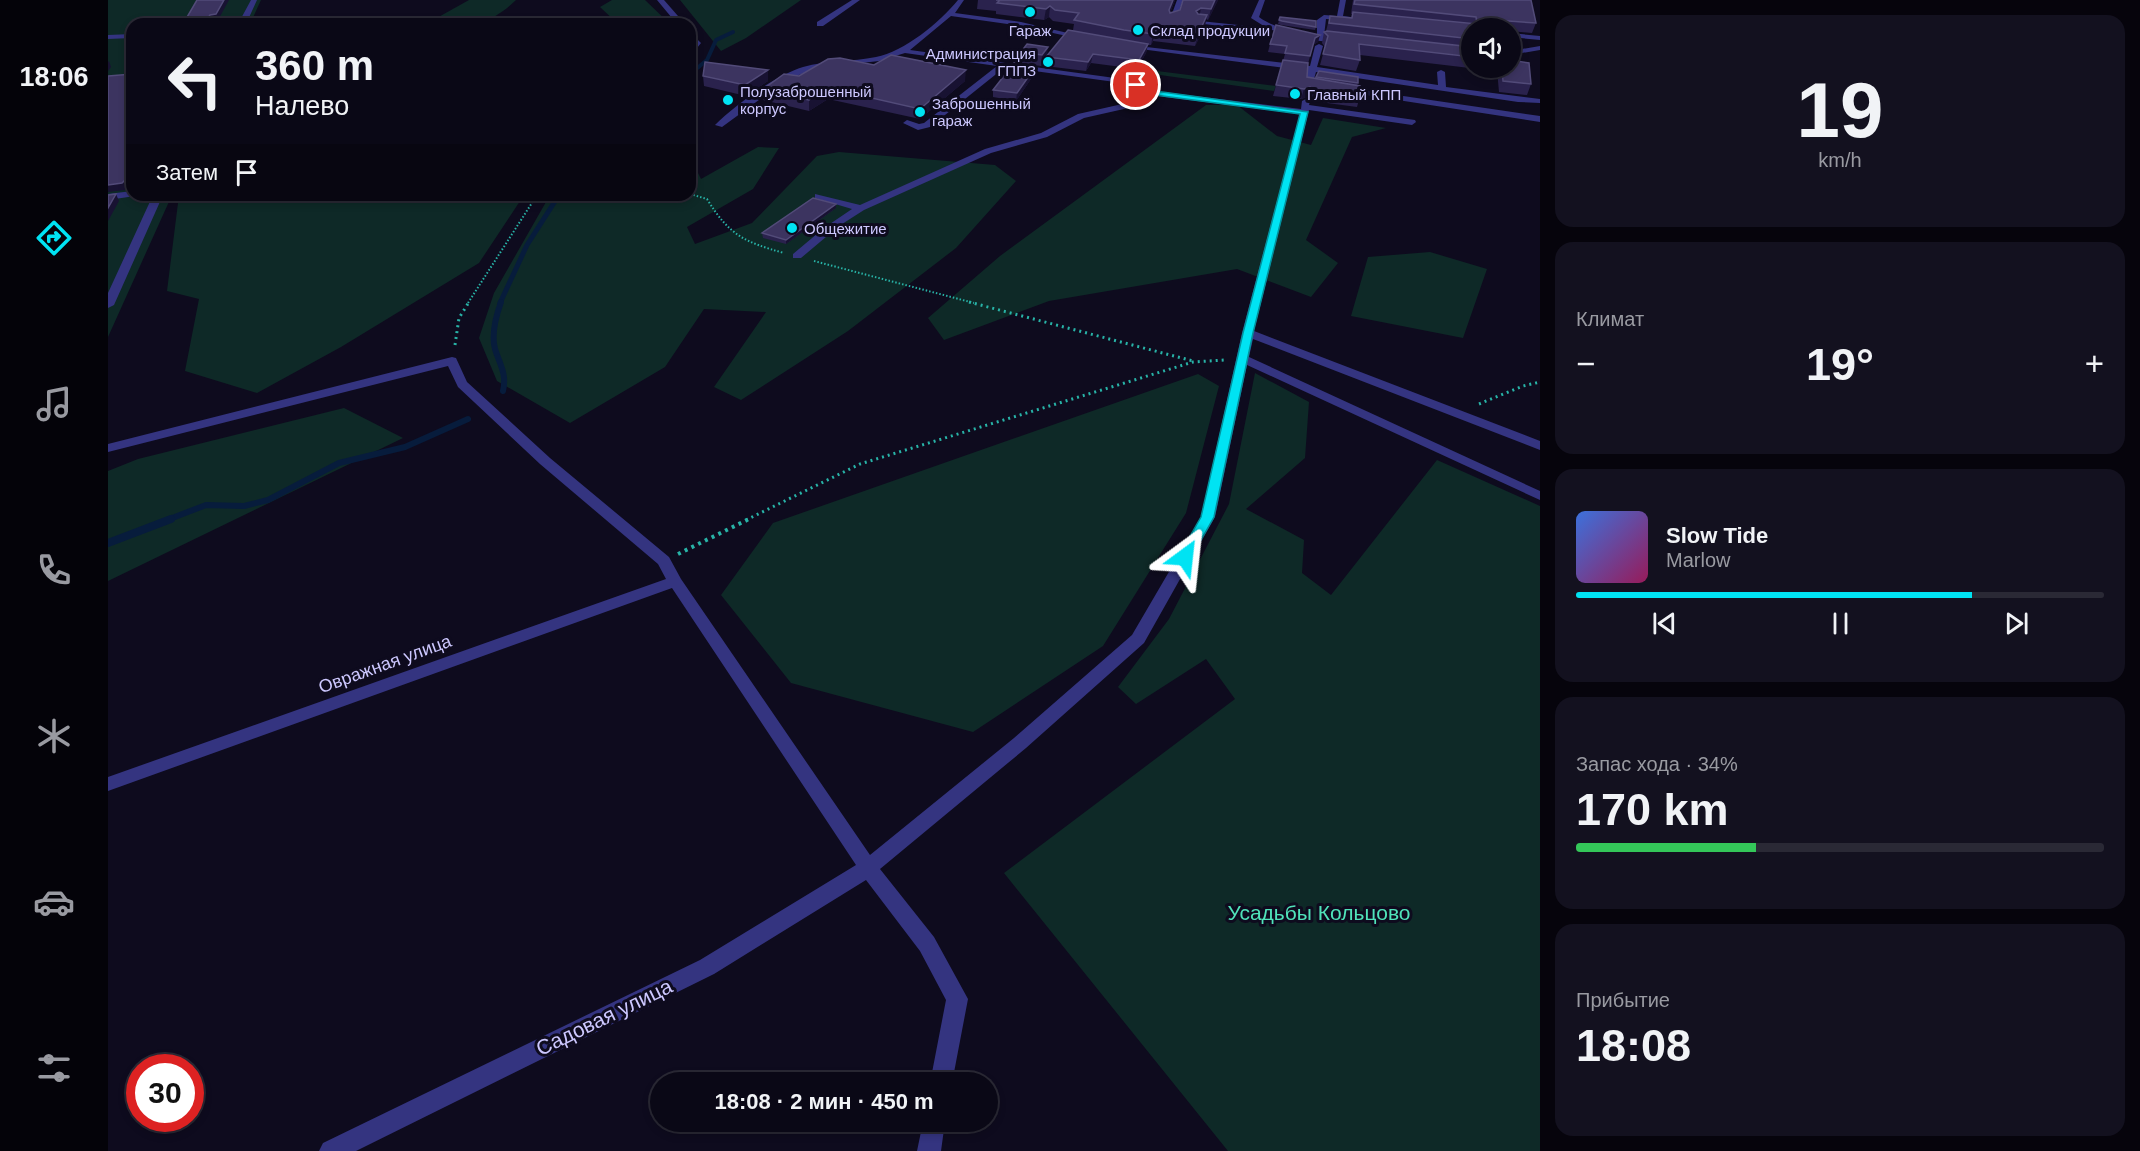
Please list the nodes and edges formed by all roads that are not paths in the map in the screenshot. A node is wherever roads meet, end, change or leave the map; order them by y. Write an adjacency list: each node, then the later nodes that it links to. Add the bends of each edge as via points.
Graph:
1 (254, 0): 10 (street)
2 (660, 0): 11 (street)
3 (857, 0): 15 (street)
4 (961, 0): 8 (street)
5 (1180, 0): 12 (street)
6 (1262, 0): 16 (street, via 1256,20)
7 (1343, 0): 9 (street)
8 (949, 14): 21 (street, via 1014,22); 26 (street)
9 (1340, 16): 13 (street); 22 (street, via 1323,18)
10 (245, 18)
11 (676, 18)
12 (1172, 20)
13 (1383, 21)
14 (1200, 23): 16 (street)
15 (820, 24)
16 (1278, 29): 22 (street)
17 (126, 36): 19 (street)
18 (1521, 36): 20 (street)
19 (108, 37)
20 (1540, 38)
21 (1092, 40)
22 (1320, 40): 23 (street); 29 (street, Садовая улица)
23 (1354, 42)
24 (1122, 46): 29 (street)
25 (1540, 48): 27 (street)
26 (904, 51): 28 (street); 42 (street, via 873,62 797,71)
27 (1521, 51)
28 (1002, 66): 34 (street, via 1115,80); 41 (street, via 927,125)
29 (1313, 69): 33 (street); 35 (street, Садовая улица)
30 (1441, 72): 33 (street)
31 (1320, 86): 35 (street)
32 (1332, 87): 38 (street)
33 (1442, 89): 36 (street)
34 (1155, 93): 35 (street); 47 (street, via 1143,102 1081,116 1044,135 988,151)
35 (1306, 99): 40 (street); 50 (street, Садовая улица)
36 (1514, 100): 37 (street); 38 (street)
37 (1540, 101)
38 (1516, 115): 39 (street)
39 (1540, 119)
40 (1412, 122)
41 (907, 123)
42 (719, 125)
43 (126, 195): 45 (street)
44 (818, 196): 47 (street)
45 (108, 197)
46 (155, 201): 49 (street)
47 (861, 208): 48 (street, via 820,234)
48 (797, 256)
49 (108, 306)
50 (1248, 333): 51 (street, Садовая улица); 52 (street)
51 (1244, 359): 54 (street); 57 (street, Садовая улица, via 1208,517 1138,639 1020,743)
52 (1540, 446)
53 (108, 448): 55 (street, via 452,361 462,384 545,461 664,561)
54 (1540, 496)
55 (675, 581): 56 (street, Овражная улица); 57 (street)
56 (108, 784)
57 (868, 867): 58 (street, via 927,944 957,999); 60 (street, Садовая улица, via 707,967)
58 (944, 1072)
59 (932, 1132): 61 (street)
60 (331, 1151)
61 (929, 1151)

